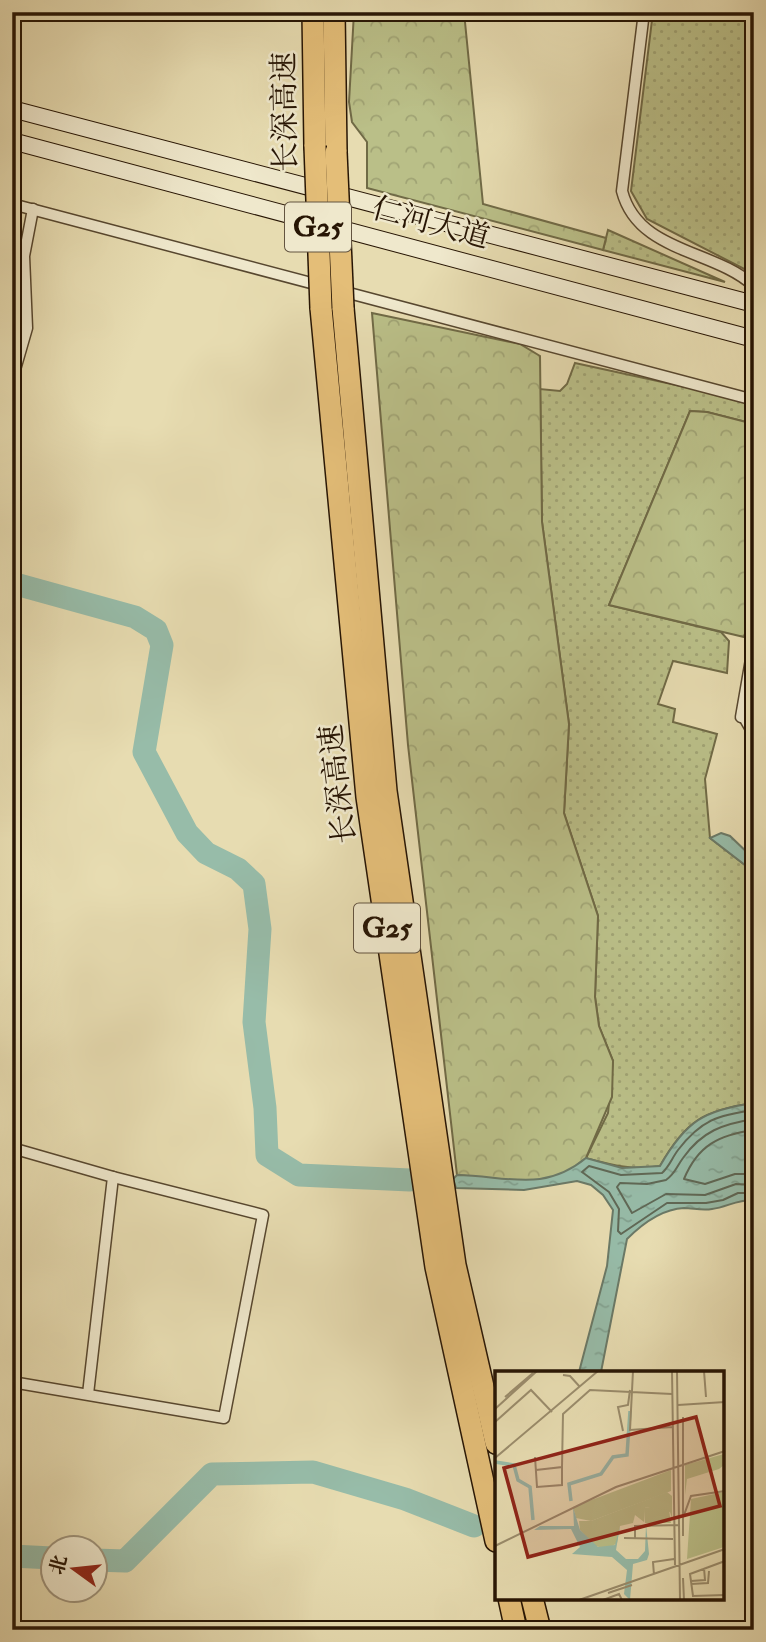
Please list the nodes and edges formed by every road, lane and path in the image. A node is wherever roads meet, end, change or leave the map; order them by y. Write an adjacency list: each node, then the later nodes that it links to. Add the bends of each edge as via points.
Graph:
1 (313, 12): 6 (highway, 长深高速 / G25)
2 (334, 12): 6 (highway, 长深高速 / G25)
3 (644, 12): 9 (street, via 622,191 626,205 637,223 664,241)
4 (12, 109): 10 (main road, 仁河大道)
5 (12, 141): 11 (main road, 仁河大道)
6 (326, 149): 21 (highway, 长深高速 / G25, bridge, via 387,791 455,1265); 22 (highway, 长深高速 / G25, bridge, via 321,308 369,811 436,1267)
7 (12, 204): 8 (street)
8 (33, 209): 12 (street, via 24,256 27,328); 13 (street)
9 (754, 286)
10 (754, 304)
11 (754, 339)
12 (12, 380)
13 (754, 400)
14 (754, 642): 15 (street)
15 (741, 718): 16 (lane)
16 (754, 732)
17 (12, 1148): 18 (street)
18 (113, 1177): 20 (street); 20 (street, via 263,1215 224,1418)
19 (12, 1382): 20 (street)
20 (88, 1394)
21 (495, 1439)
22 (495, 1536)
23 (509, 1600): 25 (highway)
24 (533, 1600): 26 (highway)
25 (516, 1630)
26 (540, 1630)

